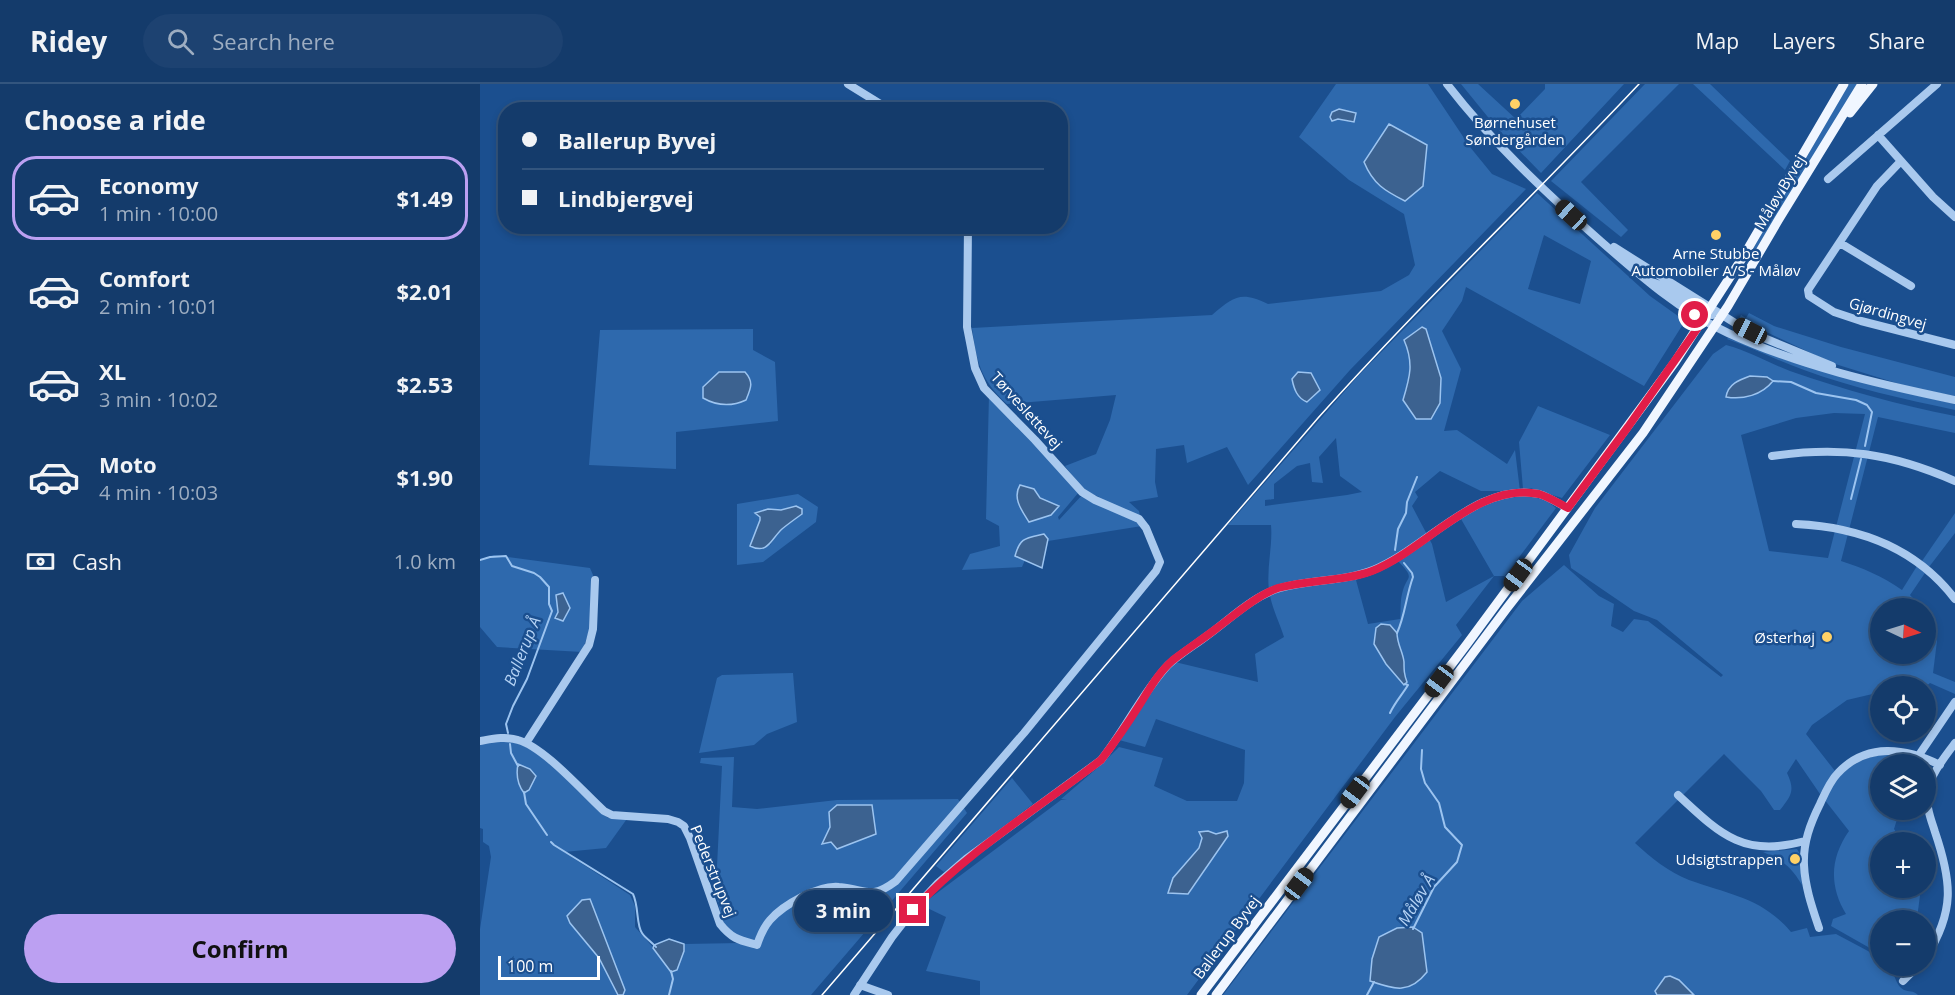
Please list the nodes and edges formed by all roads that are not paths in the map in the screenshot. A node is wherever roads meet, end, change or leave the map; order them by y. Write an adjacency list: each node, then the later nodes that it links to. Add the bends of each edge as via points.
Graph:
1 (848, 84): 7 (street)
2 (1447, 84): 13 (street, via 1494,142)
3 (1844, 84): 17 (main road, Måløv Byvej)
4 (1862, 84): 8 (main road, Måløv Byvej)
5 (1873, 84): 8 (main road)
6 (1934, 85): 9 (street)
7 (877, 102)
8 (1832, 132): 18 (main road, Måløv Byvej)
9 (1878, 135): 10 (street); 11 (street)
10 (1901, 161): 12 (street); 15 (street, Gjørdingvej, via 1877,186)
11 (1828, 179)
12 (1955, 217)
13 (1583, 225): 17 (street); 17 (street, via 1666,296)
14 (968, 234): 41 (street, Tørveslettevej, via 967,327 975,368 984,388 1082,492 1139,519 1160,562 1072,676 896,881 876,893 840,886 814,891 769,921)
15 (1840, 243): 16 (street); 20 (street, Gjørdingvej, via 1808,290 1809,296 1834,312)
16 (1911, 286)
17 (1707, 314): 18 (street); 19 (street); 25 (main road, Ballerup Byvej)
18 (1722, 316): 19 (main road, Måløv Byvej); 21 (street)
19 (1715, 326): 21 (street, via 1788,358); 48 (main road, Ballerup Byvej, via 1643,433)
20 (1955, 345)
21 (1858, 377): 22 (street)
22 (1955, 400)
23 (1772, 456): 24 (street, via 1835,451 1899,459)
24 (1955, 481)
25 (1568, 508): 44 (street, via 1539,494 1504,495 1473,507 1373,570 1341,580 1279,588 1251,603 1163,670 1101,760 938,883 913,910); 47 (main road, Ballerup Byvej)
26 (1796, 524): 28 (street, via 1847,530 1885,543 1925,568)
27 (595, 580): 31 (street, via 589,645)
28 (1955, 599)
29 (1955, 702): 34 (street)
30 (480, 741): 31 (street, Pederstrupvej, via 510,738)
31 (526, 743): 41 (street, Pederstrupvej, via 541,752 604,811 678,822 690,838 720,924 729,936)
32 (1955, 743): 36 (street)
33 (1915, 754): 38 (street, via 1884,750 1867,754 1838,772 1810,822)
34 (1920, 754)
35 (1936, 763): 36 (street)
36 (1940, 765): 40 (street, via 1927,799 1950,877 1951,906)
37 (1678, 795): 38 (street, via 1711,826 1744,843 1774,848)
38 (1805, 841): 39 (street, via 1807,890)
39 (1819, 927)
40 (1936, 942)
41 (757, 945)
42 (1908, 976): 43 (street)
43 (1903, 981)
44 (860, 985): 45 (street); 46 (street)
45 (854, 995)
46 (888, 995)
47 (1201, 995)
48 (1216, 995)

